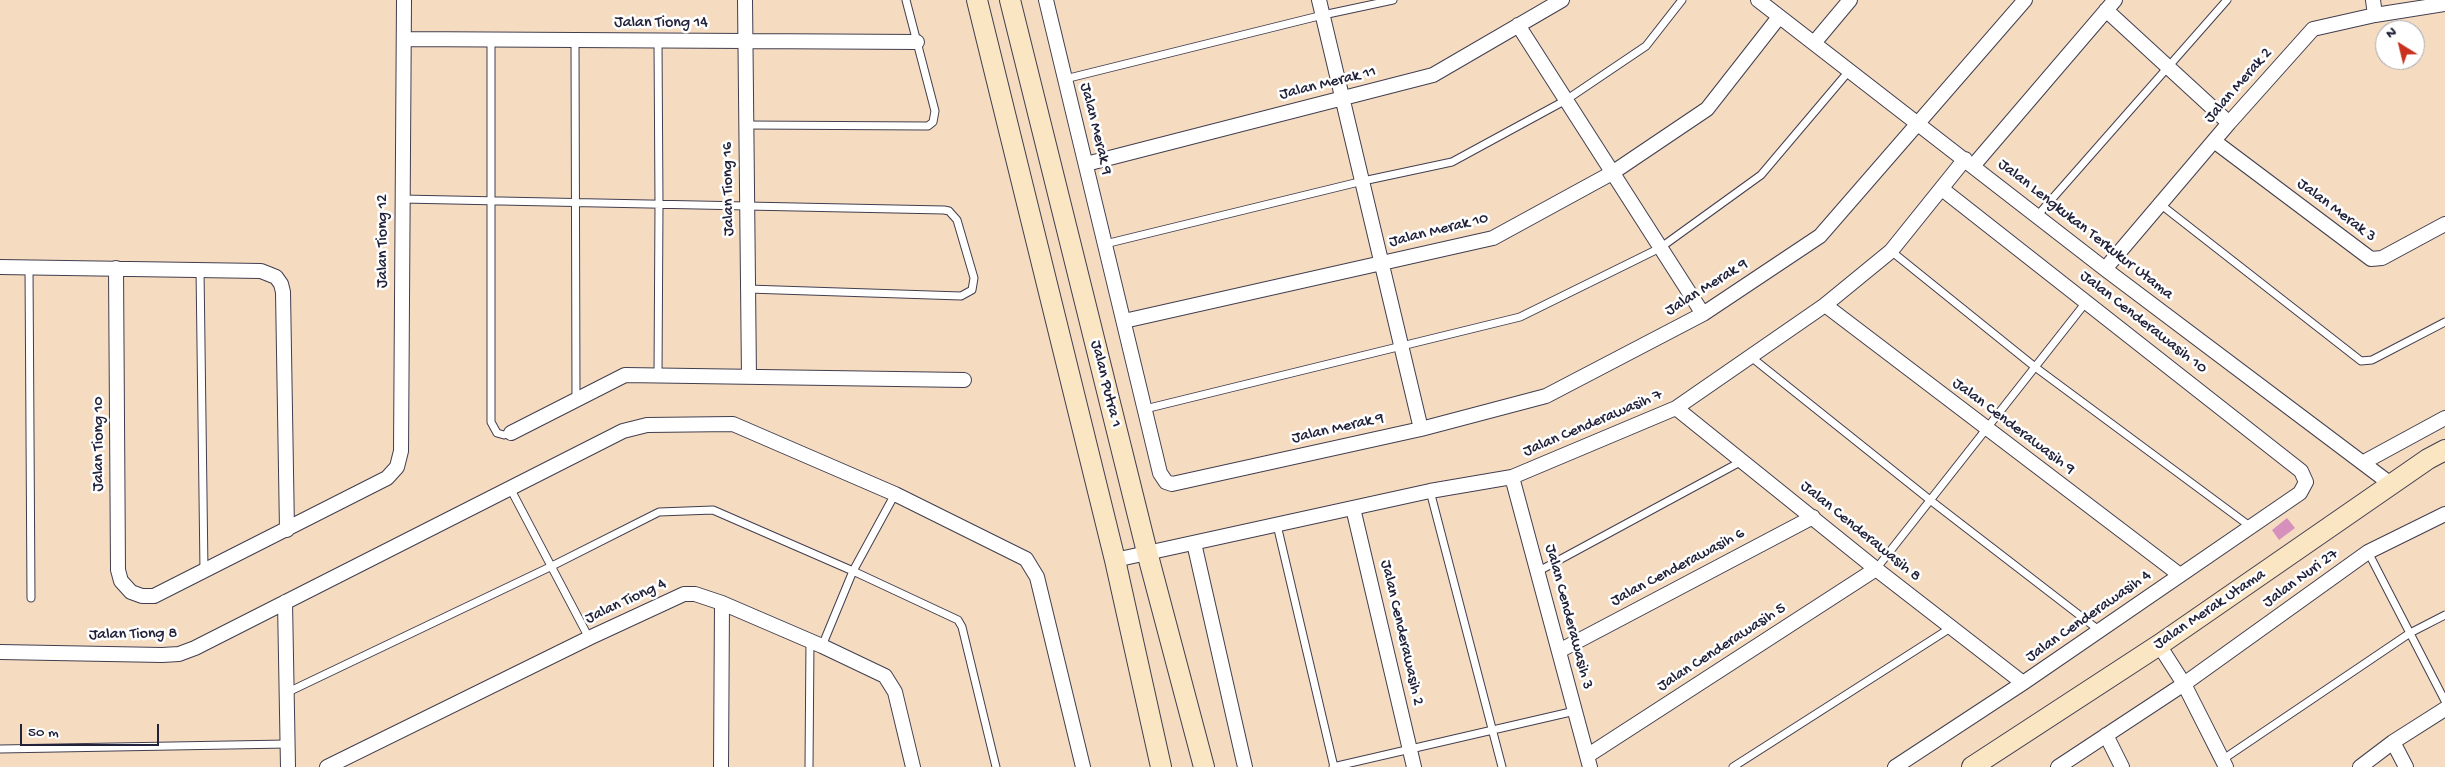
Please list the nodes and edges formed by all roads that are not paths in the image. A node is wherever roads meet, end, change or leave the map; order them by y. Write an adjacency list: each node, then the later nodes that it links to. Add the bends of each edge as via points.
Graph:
1 (404, 0): 22 (street, Jalan Tiong 12)
2 (745, 0): 26 (street, Jalan Tiong 16)
3 (906, 0): 27 (lane)
4 (977, 0): 98 (main road, Jalan Putra 1)
5 (1010, 0): 96 (main road, Jalan Putra 1)
6 (1046, 0): 31 (street, Jalan Merak 9)
7 (1320, 0): 18 (street)
8 (1393, 0): 18 (lane)
9 (1562, 0): 21 (street, Jalan Merak 11)
10 (1682, 0): 33 (lane, via 1646,46)
11 (1758, 0): 20 (street, Jalan Lengkukan Terkukur Utama)
12 (1850, 0): 28 (street)
13 (2025, 0): 35 (street, Jalan Merak 9)
14 (2227, 0): 29 (lane)
15 (2373, 0): 19 (street)
16 (2445, 4): 19 (street, Jalan Merak 2)
17 (2111, 5): 29 (street); 38 (street, Jalan Cenderawasih 7)
18 (1323, 15): 31 (lane); 32 (street)
19 (2375, 15): 34 (street, Jalan Merak 2, via 2313,29)
20 (1779, 17): 28 (street, Jalan Lengkukan Terkukur Utama); 40 (street, Jalan Merak 10, via 1708,109)
21 (1518, 25): 32 (street, Jalan Merak 11, via 1433,75); 33 (street)
22 (404, 39): 23 (street, Jalan Tiong 14); 43 (street, Jalan Tiong 12)
23 (491, 40): 24 (street, Jalan Tiong 14); 44 (lane)
24 (575, 41): 25 (street, Jalan Tiong 14); 45 (lane)
25 (658, 41): 26 (street, Jalan Tiong 14); 47 (lane)
26 (745, 42): 27 (street, Jalan Tiong 14); 36 (street, Jalan Tiong 16)
27 (917, 42): 36 (lane, via 935,111 933,122 928,126)
28 (1814, 43): 30 (street, Jalan Lengkukan Terkukur Utama)
29 (2169, 68): 34 (street); 49 (lane)
30 (1849, 71): 35 (street, Jalan Lengkukan Terkukur Utama); 52 (lane, via 1761,175)
31 (1065, 79): 39 (street, Jalan Merak 9)
32 (1343, 98): 39 (street, Jalan Merak 11); 41 (street)
33 (1566, 100): 40 (street); 41 (lane, via 1452,162)
34 (2229, 123): 37 (street, Jalan Merak 2)
35 (1916, 124): 38 (street, Jalan Lengkukan Terkukur Utama); 63 (street, Jalan Merak 9, via 1820,236)
36 (746, 125): 48 (street, Jalan Tiong 16)
37 (2214, 141): 46 (street, Jalan Merak 2); 50 (street, Jalan Merak 3, via 2372,259 2382,258)
38 (1970, 162): 42 (street, Jalan Cenderawasih 7); 49 (street, Jalan Lengkukan Terkukur Utama)
39 (1086, 164): 51 (street, Jalan Merak 9)
40 (1612, 173): 52 (street); 54 (street, Jalan Merak 10, via 1493,238)
41 (1363, 181): 51 (lane); 54 (street)
42 (1942, 189): 53 (street, Jalan Cenderawasih 7); 61 (street, Jalan Cenderawasih 10)
43 (402, 199): 44 (lane); 94 (street, Jalan Tiong 12, via 401,451 397,467 387,478)
44 (490, 201): 45 (lane); 78 (lane, via 491,422 497,433)
45 (576, 203): 47 (lane); 72 (lane)
46 (2160, 204): 59 (street, Jalan Merak 2); 65 (lane, via 2361,361 2372,360)
47 (659, 205): 48 (lane); 69 (lane)
48 (747, 207): 60 (street, Jalan Tiong 16); 60 (lane, via 950,211 957,220 974,278 972,290 960,296)
49 (2037, 216): 59 (street, Jalan Lengkukan Terkukur Utama)
50 (2445, 224)
51 (1105, 244): 64 (street, Jalan Merak 9)
52 (1660, 248): 63 (street); 66 (lane, via 1520,317)
53 (1891, 251): 62 (street, Jalan Cenderawasih 7); 68 (lane)
54 (1382, 263): 64 (street, Jalan Merak 10); 66 (street)
55 (0, 267): 56 (street)
56 (29, 267): 57 (street); 105 (lane)
57 (116, 268): 58 (street); 101 (street, Jalan Tiong 10, via 118,570 121,581 131,592 154,596)
58 (200, 269): 94 (street, via 269,272 281,284); 101 (lane)
59 (2105, 269): 81 (street, Jalan Lengkukan Terkukur Utama)
60 (748, 289): 70 (street, Jalan Tiong 16)
61 (2087, 301): 68 (lane); 86 (street, Jalan Cenderawasih 10, via 2301,471 2306,482)
62 (1825, 306): 67 (street, Jalan Cenderawasih 7); 77 (street, Jalan Cenderawasih 9)
63 (1703, 314): 76 (street, Jalan Merak 9, via 1546,396)
64 (1124, 321): 74 (street, Jalan Merak 9)
65 (2445, 322)
66 (1401, 345): 74 (lane); 76 (street)
67 (1751, 357): 73 (street, Jalan Cenderawasih 7); 88 (lane)
68 (2035, 367): 77 (lane); 93 (lane)
69 (658, 375): 70 (street); 72 (street, via 625,375)
70 (749, 376): 71 (street)
71 (964, 380)
72 (576, 399): 78 (street)
73 (1676, 408): 80 (street, Jalan Cenderawasih 8); 82 (street, Jalan Cenderawasih 7)
74 (1145, 409): 76 (street, Jalan Merak 9, via 1160,474 1172,484)
75 (2445, 418): 81 (street)
76 (1421, 429)
77 (1986, 429): 88 (lane); 104 (street, Jalan Cenderawasih 9)
78 (511, 433)
79 (2445, 450): 83 (main road, Jalan Merak Utama)
80 (1742, 461): 91 (street, Jalan Cenderawasih 8); 103 (lane)
81 (2364, 462): 83 (street, Jalan Lengkukan Terkukur Utama)
82 (1512, 477): 85 (street, Jalan Cenderawasih 7); 103 (street, Jalan Cenderawasih 3)
83 (2392, 485): 114 (main road, Jalan Merak Utama)
84 (510, 488): 87 (street, Jalan Tiong 8, via 634,426 733,424); 99 (lane); 106 (street, Jalan Tiong 8)
85 (1430, 491): 89 (street, Jalan Cenderawasih 7); 123 (lane)
86 (2300, 493): 93 (street, Jalan Cenderawasih 4)
87 (895, 494): 102 (lane); 137 (street, Jalan Tiong 8, via 1017,553 1033,568)
88 (1930, 500): 100 (lane); 110 (lane)
89 (1353, 508): 92 (street, Jalan Cenderawasih 7); 128 (street, Jalan Cenderawasih 2)
90 (2445, 514): 97 (street, Jalan Nuri 27)
91 (1813, 517): 100 (street, Jalan Cenderawasih 8); 115 (street, Jalan Cenderawasih 6)
92 (1277, 525): 95 (street, Jalan Cenderawasih 7); 141 (lane)
93 (2251, 527): 104 (street, Jalan Cenderawasih 4)
94 (287, 530): 101 (street)
95 (1194, 543): 96 (street, Jalan Cenderawasih 7); 140 (street)
96 (1147, 552): 98 (street, Jalan Cenderawasih 7); 139 (main road, Jalan Putra 1)
97 (2368, 552): 111 (lane); 118 (street, Jalan Nuri 27)
98 (1115, 560): 138 (main road, Jalan Putra 1)
99 (552, 566): 102 (lane, via 659,512 713,510); 112 (lane); 119 (lane)
100 (1876, 569): 109 (street, Jalan Cenderawasih 8); 129 (street, Jalan Cenderawasih 5)
101 (204, 571)
102 (854, 571): 113 (lane); 136 (lane, via 960,623)
103 (1537, 572): 115 (street, Jalan Cenderawasih 3)
104 (2180, 575): 110 (street, Jalan Cenderawasih 4)
105 (32, 598)
106 (285, 602): 116 (street, Jalan Tiong 8, via 179,654); 119 (street)
107 (722, 603): 112 (street, Jalan Tiong 4, via 695,594 684,594); 113 (street, Jalan Tiong 4); 133 (street)
108 (2445, 615): 111 (lane)
109 (1952, 627): 117 (street, Jalan Cenderawasih 8); 144 (lane)
110 (2100, 631): 117 (street, Jalan Cenderawasih 4)
111 (2410, 633): 120 (lane); 130 (lane)
112 (589, 638): 132 (street, Jalan Tiong 4)
113 (816, 643): 134 (lane); 135 (street, Jalan Tiong 4, via 877,671 891,684)
114 (2159, 645): 118 (street); 146 (main road, Jalan Merak Utama)
115 (1559, 651): 122 (street, Jalan Cenderawasih 3)
116 (0, 652)
117 (2023, 684): 145 (street, Jalan Cenderawasih 4)
118 (2184, 684): 124 (street, Jalan Nuri 27); 130 (street)
119 (286, 693): 126 (street)
120 (2445, 701)
121 (2445, 709): 125 (street)
122 (1575, 711): 123 (lane); 129 (street, Jalan Cenderawasih 3)
123 (1494, 729): 128 (lane); 143 (lane)
124 (2106, 735): 147 (street, Jalan Nuri 27); 148 (street)
125 (2393, 742): 149 (street); 150 (street)
126 (287, 744): 127 (lane); 131 (street)
127 (0, 749)
128 (1410, 749): 141 (lane); 142 (street, Jalan Cenderawasih 2)
129 (1589, 762)
130 (2224, 763)
131 (288, 767)
132 (328, 767)
133 (721, 767)
134 (809, 767)
135 (913, 767)
136 (996, 767)
137 (1083, 767)
138 (1161, 767)
139 (1204, 767)
140 (1245, 767)
141 (1334, 767)
142 (1414, 767)
143 (1502, 767)
144 (1733, 767)
145 (1895, 767)
146 (1972, 767)
147 (2058, 767)
148 (2122, 767)
149 (2360, 767)
150 (2406, 767)

